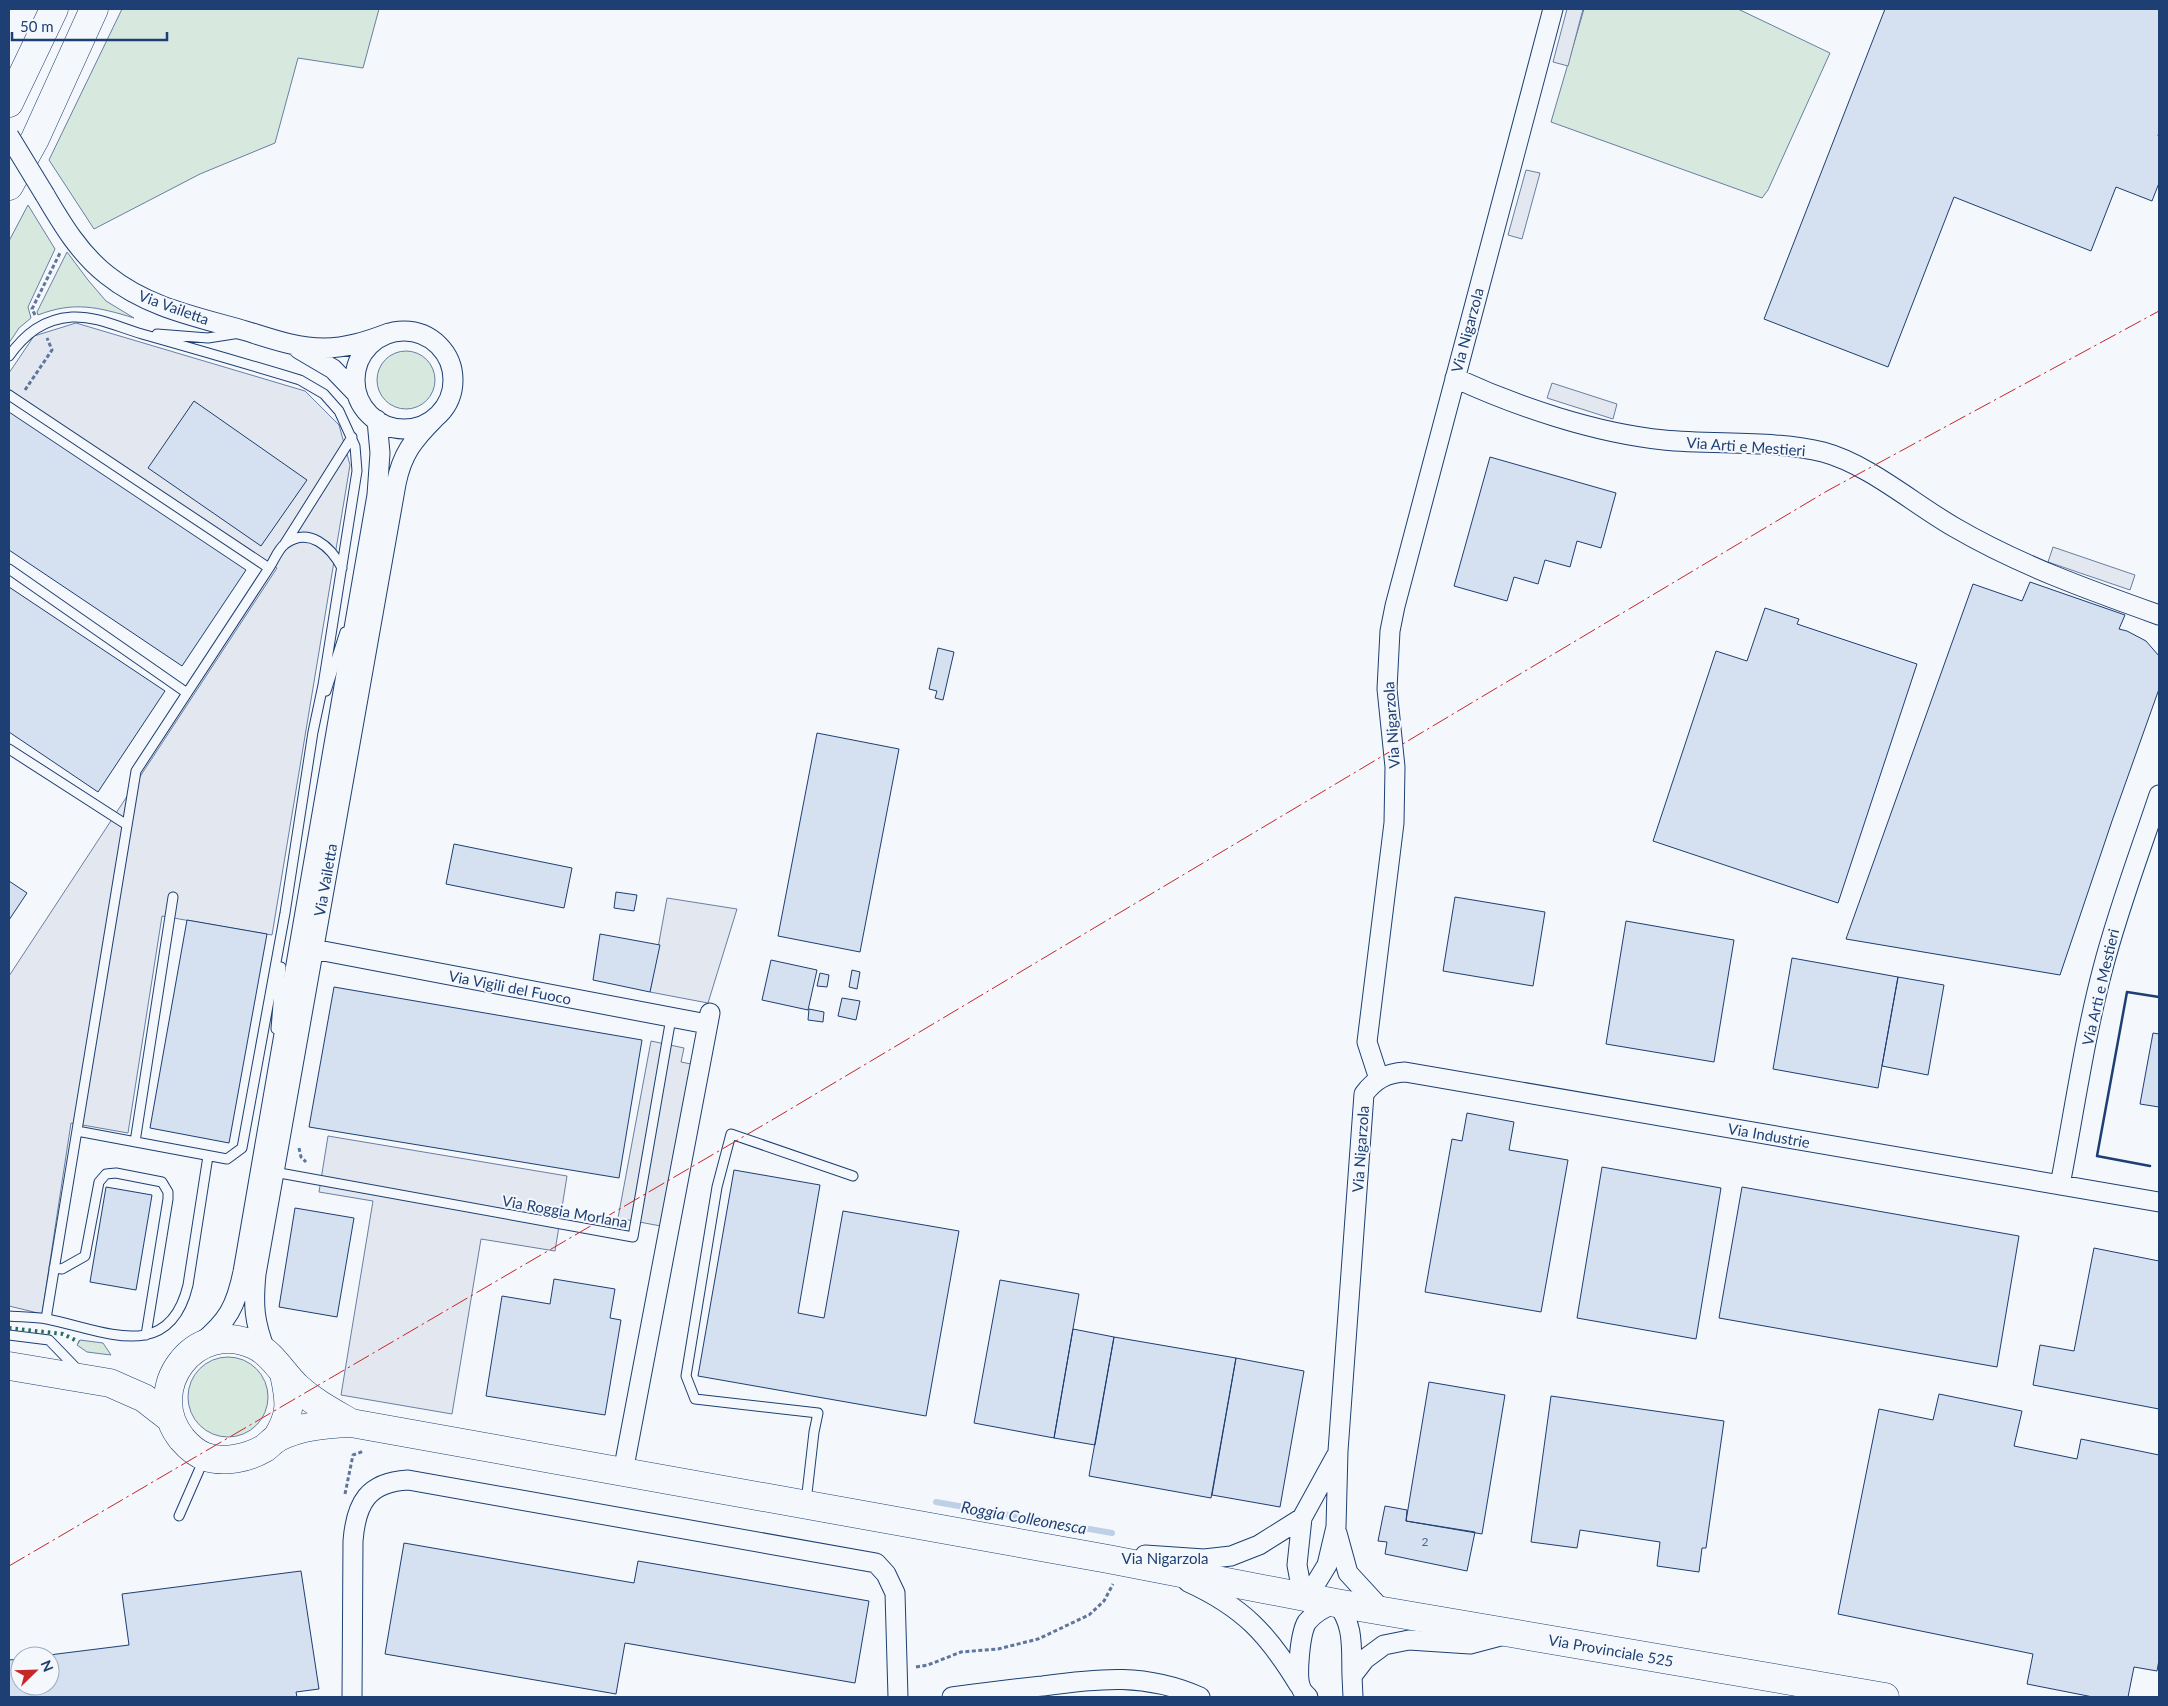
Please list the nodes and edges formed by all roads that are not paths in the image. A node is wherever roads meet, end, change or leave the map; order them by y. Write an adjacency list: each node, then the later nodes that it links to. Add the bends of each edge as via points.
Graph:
1 (54, 9): 4 (main road)
2 (94, 9): 6 (main road, via 35,139)
3 (1553, 9): 12 (street, Via Nigarzola)
4 (9, 103)
5 (9, 136): 7 (street, Via Vailetta, bridge, via 78,246 121,286 167,308)
6 (9, 186)
7 (248, 331): 8 (lane, via 208,338); 10 (street, Via Vailetta)
8 (134, 332): 11 (lane, via 91,318 60,319 31,331); 17 (lane, via 300,380 332,402)
9 (389, 332): 10 (street, Via Vailetta, via 345,347); 13 (street, via 365,350 357,371); 15 (street, via 406,330 423,334 438,343 448,356 453,390 446,406)
10 (294, 346): 13 (street, Via Vailetta, via 333,369)
11 (9, 356)
12 (1455, 378): 23 (street, Via Arti e Mestieri, via 1542,412 1607,431 1664,440 1786,447 1834,456 1997,550 2044,572); 33 (street, Via Nigarzola, via 1390,631 1387,688 1395,767 1394,823 1367,1042)
13 (357, 394): 16 (street, via 365,409)
14 (9, 395): 19 (lane)
15 (435, 418): 16 (street, via 421,426 406,429 390,427); 31 (street, Via Vailetta, via 412,443 398,470)
16 (377, 420): 22 (street, Via Vailetta, via 378,485)
17 (352, 437): 18 (lane); 20 (lane, via 357,471)
18 (284, 545): 19 (lane); 20 (lane, via 304,538 320,542 333,551)
19 (269, 568): 24 (lane)
20 (342, 568): 25 (lane)
21 (9, 569): 24 (lane)
22 (364, 575): 25 (lane); 34 (street, Via Vailetta)
23 (2159, 615)
24 (187, 693): 28 (lane, via 136,771)
25 (313, 732): 30 (lane)
26 (9, 749): 28 (lane)
27 (2159, 795): 40 (street, Via Arti e Mestieri, via 2102,970)
28 (127, 825): 35 (lane)
29 (173, 897): 36 (lane)
30 (284, 925): 34 (lane); 37 (lane, via 242,1148 227,1159)
31 (313, 949): 32 (street, Via Vigili del Fuoco); 38 (street, Via Vailetta)
32 (670, 1018): 38 (lane, Via Roggia Morlana, via 633,1237); 57 (street, Via Vigili del Fuoco, via 708,1019)
33 (1380, 1079): 40 (street, Via Industrie, via 1392,1073 1405,1072); 55 (street, Via Nigarzola, via 1364,1094)
34 (271, 1106): 48 (street, Via Vailetta, via 237,1297 222,1325)
35 (77, 1131): 36 (lane); 42 (lane)
36 (135, 1142): 37 (lane)
37 (208, 1156): 46 (lane, via 184,1300 170,1323)
38 (274, 1172): 47 (street, Via Vailetta, via 253,1301 255,1322)
39 (853, 1176): 58 (lane, via 731,1134 718,1186 686,1376 695,1399 818,1413)
40 (2060, 1185): 41 (street, Via Industrie)
41 (2159, 1202)
42 (54, 1268): 44 (lane); 46 (lane, via 62,1268 84,1256 99,1182 106,1174 162,1182 168,1199)
43 (9, 1316): 44 (lane)
44 (46, 1319): 46 (lane, via 137,1337)
45 (9, 1335): 51 (lane, via 49,1340)
46 (146, 1335)
47 (266, 1352): 48 (main road, via 254,1345 228,1339 206,1344); 50 (main road)
48 (185, 1359): 51 (main road, via 147,1379); 52 (main road, via 168,1391)
49 (9, 1366): 51 (main road)
50 (284, 1374): 53 (main road, via 311,1399); 54 (main road, via 289,1411)
51 (98, 1381): 52 (main road, via 144,1398)
52 (171, 1419): 56 (main road, via 184,1442)
53 (351, 1423): 54 (main road, via 314,1426); 57 (main road, Via Provinciale 525)
54 (276, 1439): 56 (main road, via 246,1457)
55 (1338, 1451): 60 (street, Via Nigarzola); 61 (street, Via Nigarzola)
56 (206, 1457): 59 (lane)
57 (624, 1472): 58 (main road, Via Provinciale 525)
58 (806, 1505): 63 (main road, Via Provinciale 525)
59 (179, 1516)
60 (1302, 1518): 63 (street, Via Nigarzola, via 1259,1546 1231,1556 1204,1560 1147,1555); 64 (street, Via Nigarzola, via 1297,1565)
61 (1336, 1527): 64 (street, Via Nigarzola, via 1327,1565); 66 (street, Via Nigarzola, via 1348,1573)
62 (1162, 1570): 63 (main road, Via Provinciale 525); 64 (main road, Via Provinciale 525); 69 (street, via 1210,1593 1243,1614 1271,1642)
63 (1111, 1572)
64 (1303, 1597): 65 (main road, Via Provinciale 525)
65 (1336, 1603): 66 (main road, Via Provinciale 525); 68 (street, via 1345,1614 1351,1631); 69 (street, via 1317,1612 1305,1627 1300,1650)
66 (1383, 1611): 67 (main road, Via Provinciale 525)
67 (1511, 1633): 68 (street, via 1470,1644 1392,1642 1371,1654); 75 (main road, Via Provinciale 525)
68 (1352, 1676): 74 (street)
69 (1304, 1692)
70 (352, 1697): 71 (street, via 353,1540 356,1520 362,1502 375,1488 408,1480 876,1563 886,1574 895,1593)
71 (898, 1697)
72 (952, 1697): 73 (street, via 1110,1678 1139,1679)
73 (1200, 1697)
74 (1353, 1697)
75 (1885, 1697)

